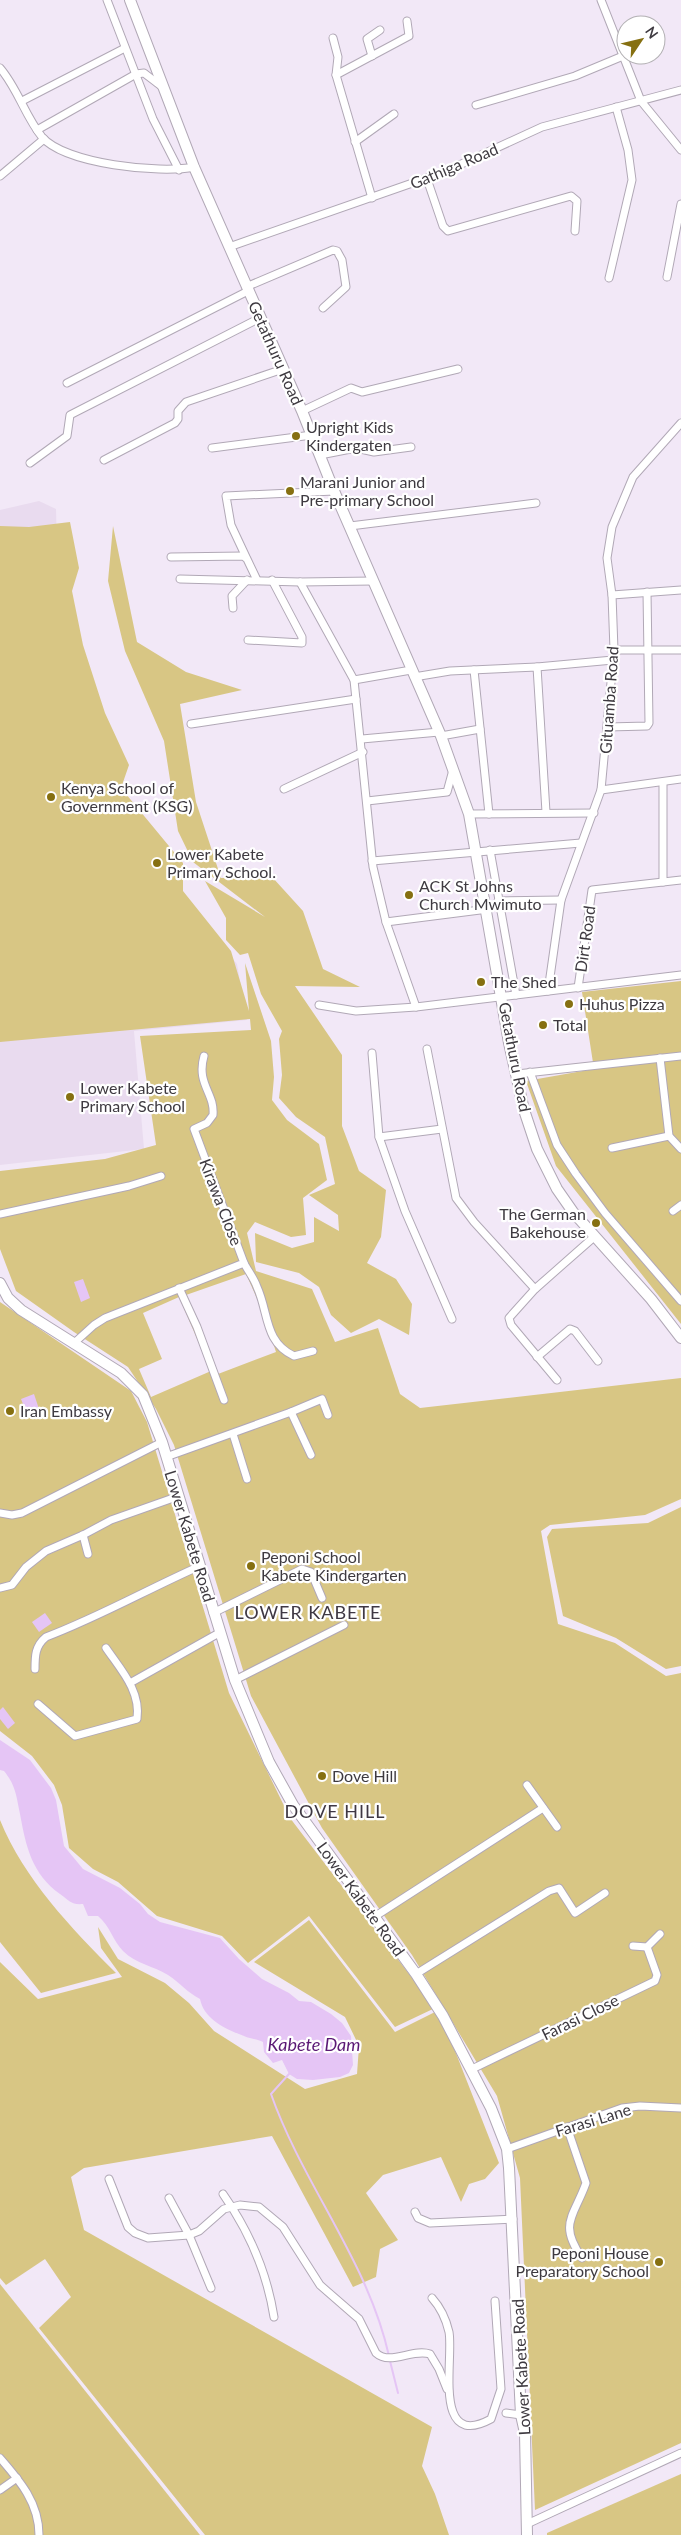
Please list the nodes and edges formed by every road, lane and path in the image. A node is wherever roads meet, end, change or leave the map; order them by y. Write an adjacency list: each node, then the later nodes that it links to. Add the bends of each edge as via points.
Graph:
1 (107, 0): 8 (street)
2 (130, 0): 15 (main road, Getathuru Road)
3 (602, 0): 7 (street)
4 (407, 21): 9 (street, via 410,36)
5 (380, 30): 9 (street, via 367,39)
6 (333, 38): 14 (street, via 338,57)
7 (616, 39)
8 (125, 48): 13 (street); 17 (street)
9 (372, 56): 14 (street)
10 (616, 59): 19 (street, via 575,76)
11 (626, 65): 18 (street)
12 (0, 68): 17 (street)
13 (136, 74): 15 (street, via 144,73); 22 (street); 27 (street, via 153,119)
14 (336, 75): 24 (street)
15 (161, 86): 26 (main road, Getathuru Road)
16 (681, 90): 18 (street, Gathiga Road)
17 (22, 101): 22 (street)
18 (641, 101): 20 (street, Gathiga Road); 25 (street)
19 (476, 105)
20 (616, 107): 29 (street, Gathiga Road, via 542,128); 34 (street, via 628,150 632,180)
21 (394, 114): 24 (street)
22 (37, 130): 23 (street)
23 (44, 139): 27 (street, via 72,155 102,162); 28 (street)
24 (355, 142): 30 (street)
25 (681, 150)
26 (194, 167): 27 (street); 33 (main road, Getathuru Road)
27 (180, 170)
28 (0, 176)
29 (427, 179): 30 (street, Gathiga Road); 32 (street, via 443,226 448,231 571,196 577,201)
30 (372, 198): 33 (street, Gathiga Road)
31 (681, 204): 35 (street)
32 (575, 231)
33 (229, 246): 36 (main road, Getathuru Road)
34 (609, 278)
35 (667, 278)
36 (247, 289): 37 (street, via 333,250 342,260 346,287); 38 (main road, Getathuru Road); 41 (street)
37 (323, 308)
38 (260, 318): 39 (main road, Getathuru Road); 49 (street, via 70,415 67,436)
39 (283, 369): 42 (main road, Getathuru Road); 48 (street, via 186,402 178,411 175,424)
40 (458, 369): 42 (street, via 362,392 351,388)
41 (67, 383)
42 (302, 411): 44 (main road, Getathuru Road)
43 (681, 423): 63 (street, Gituamba Road, via 633,477 622,499 612,527 607,558)
44 (312, 435): 46 (street); 47 (main road, Getathuru Road)
45 (411, 447): 47 (street, via 374,452 356,448)
46 (212, 448)
47 (320, 455): 50 (main road, Getathuru Road)
48 (104, 460)
49 (30, 463)
50 (334, 491): 52 (main road, Getathuru Road); 54 (street, via 226,496 231,525)
51 (536, 503): 52 (street)
52 (350, 526): 59 (main road, Getathuru Road)
53 (171, 557): 54 (street)
54 (246, 557): 57 (street)
55 (180, 579): 56 (street)
56 (247, 580): 57 (street); 64 (street, via 232,596)
57 (257, 580): 58 (street)
58 (272, 580): 60 (street); 65 (street, via 302,637 302,643)
59 (372, 581): 60 (street); 72 (main road, Getathuru Road)
60 (300, 582): 73 (street)
61 (681, 590): 62 (street)
62 (647, 592): 63 (street); 67 (street)
63 (612, 595): 66 (street, Gituamba Road)
64 (233, 608)
65 (248, 640)
66 (614, 650): 67 (street); 69 (street, Gituamba Road)
67 (647, 650): 68 (street); 76 (street, via 649,723 647,726)
68 (681, 650)
69 (613, 660): 70 (street); 76 (street, Gituamba Road)
70 (537, 667): 71 (street); 87 (street)
71 (474, 670): 72 (street); 77 (street)
72 (413, 673): 73 (street); 78 (main road, Getathuru Road)
73 (354, 680): 74 (street)
74 (356, 699): 75 (street); 79 (street)
75 (191, 724)
76 (608, 727): 85 (street, Gituamba Road)
77 (480, 729): 78 (street); 90 (street)
78 (440, 734): 79 (street); 81 (main road, Getathuru Road)
79 (362, 739): 80 (street)
80 (363, 752): 84 (street); 86 (street)
81 (453, 769): 86 (street, via 447,792); 89 (main road, Getathuru Road)
82 (681, 780): 83 (street)
83 (664, 782): 85 (street); 96 (street)
84 (284, 789)
85 (601, 790): 88 (street, Gituamba Road)
86 (367, 801): 94 (street)
87 (546, 812): 88 (street); 90 (street)
88 (594, 812): 91 (street, Gituamba Road)
89 (469, 814): 90 (street); 93 (main road, Getathuru Road)
90 (488, 814)
91 (581, 844): 92 (street); 98 (street, Gituamba Road)
92 (490, 850): 93 (street); 97 (street)
93 (476, 851): 94 (street); 99 (main road, Getathuru Road)
94 (372, 861): 100 (street)
95 (681, 880): 96 (street, Dirt Road)
96 (663, 882): 102 (street, Dirt Road, via 592,890)
97 (498, 900): 98 (street); 104 (street)
98 (561, 900): 103 (street, Gituamba Road)
99 (488, 909): 100 (street); 105 (main road, Getathuru Road)
100 (386, 922): 107 (street)
101 (681, 975): 102 (street)
102 (578, 988): 103 (street)
103 (548, 991): 104 (street)
104 (516, 994): 105 (street)
105 (503, 996): 107 (street); 114 (main road, Getathuru Road, via 504,1016)
106 (319, 1005): 107 (street, via 356,1011)
107 (416, 1007)
108 (427, 1049): 115 (street)
109 (372, 1053): 117 (street)
110 (204, 1056): 125 (street, Kirawa Close, via 201,1074 213,1115 194,1129)
111 (681, 1056): 112 (street)
112 (660, 1058): 113 (street); 116 (street)
113 (530, 1072): 114 (street); 129 (street, via 557,1145 576,1174 605,1213)
114 (517, 1074): 124 (main road, Getathuru Road, via 524,1110 541,1157 557,1189)
115 (442, 1129): 117 (street); 128 (street, via 456,1198)
116 (669, 1136): 118 (street); 119 (street)
117 (379, 1137): 130 (street, via 405,1211)
118 (612, 1148)
119 (681, 1149)
120 (161, 1176): 123 (street)
121 (681, 1205): 122 (street)
122 (673, 1212)
123 (0, 1214)
124 (594, 1237): 128 (street); 131 (main road, Getathuru Road, via 651,1299)
125 (244, 1263): 127 (street, Kirawa Close); 133 (street, via 257,1287 274,1342 294,1356)
126 (0, 1283): 132 (main road, Lower Kabete Road, via 8,1298 21,1310)
127 (179, 1288): 132 (street, Kirawa Close, via 105,1318); 137 (street)
128 (535, 1289): 134 (street, via 509,1321)
129 (681, 1301)
130 (452, 1319)
131 (681, 1338)
132 (73, 1344): 141 (main road, Lower Kabete Road, via 121,1372 135,1385 143,1395)
133 (313, 1351)
134 (537, 1357): 135 (street, via 570,1329); 136 (street)
135 (598, 1361)
136 (557, 1380)
137 (224, 1400)
138 (291, 1412): 139 (street, via 322,1399); 140 (street); 142 (street)
139 (328, 1415)
140 (233, 1434): 143 (street); 144 (street)
141 (162, 1442): 143 (main road, Lower Kabete Road); 146 (street, via 22,1513)
142 (311, 1455)
143 (166, 1457): 145 (main road, Lower Kabete Road)
144 (247, 1479)
145 (179, 1496): 147 (street, via 111,1520); 149 (main road, Lower Kabete Road)
146 (0, 1513)
147 (83, 1535): 148 (street); 150 (street, via 46,1551 26,1567 12,1585)
148 (88, 1554)
149 (200, 1566): 152 (main road, Lower Kabete Road); 156 (street, via 46,1637 36,1652)
150 (0, 1588)
151 (322, 1598): 152 (street, via 311,1572 302,1569)
152 (213, 1613): 154 (main road, Lower Kabete Road)
153 (344, 1625): 157 (street)
154 (219, 1633): 157 (main road, Lower Kabete Road); 158 (street)
155 (106, 1648): 158 (street)
156 (36, 1669)
157 (235, 1680): 164 (main road, Lower Kabete Road, via 286,1794)
158 (130, 1683): 159 (street, via 138,1710 137,1719 78,1736)
159 (38, 1704)
160 (527, 1785): 161 (street)
161 (543, 1808): 162 (street); 164 (street)
162 (557, 1827)
163 (605, 1893): 168 (street, via 575,1913 559,1888 549,1891)
164 (374, 1917): 168 (main road, Lower Kabete Road)
165 (660, 1934): 167 (street)
166 (633, 1946): 167 (street)
167 (647, 1947): 169 (street, Farasi Close, via 657,1975 655,1981)
168 (416, 1974): 169 (main road, Lower Kabete Road)
169 (472, 2070): 172 (main road, Lower Kabete Road, via 492,2108)
170 (681, 2108): 171 (street, Farasi Lane, via 622,2108)
171 (567, 2127): 172 (street, Farasi Lane); 180 (street, via 586,2183 569,2232 570,2240)
172 (507, 2149): 178 (main road, Lower Kabete Road)
173 (109, 2179): 179 (street, via 128,2227 135,2233 148,2238)
174 (222, 2194): 176 (street)
175 (169, 2198): 179 (street)
176 (232, 2207): 179 (street, via 220,2211 199,2231); 184 (street, via 262,2268); 185 (street, via 259,2207 284,2227 320,2285 359,2320 380,2357 395,2358 416,2352 430,2354)
177 (415, 2212): 178 (street, via 418,2218 430,2224)
178 (513, 2219): 187 (main road, Lower Kabete Road)
179 (189, 2235): 181 (street)
180 (582, 2258)
181 (211, 2288)
182 (432, 2298): 185 (street, via 440,2307 449,2332)
183 (495, 2301): 186 (street)
184 (274, 2317)
185 (447, 2389): 186 (street, via 455,2416 466,2424 483,2423)
186 (501, 2412): 187 (street)
187 (521, 2415): 192 (main road, Lower Kabete Road)
188 (681, 2453): 192 (street)
189 (0, 2458): 190 (street)
190 (17, 2478): 191 (street); 193 (street, via 37,2511)
191 (0, 2490)
192 (527, 2524): 194 (main road, Lower Kabete Road)
193 (39, 2535)
194 (527, 2535)

